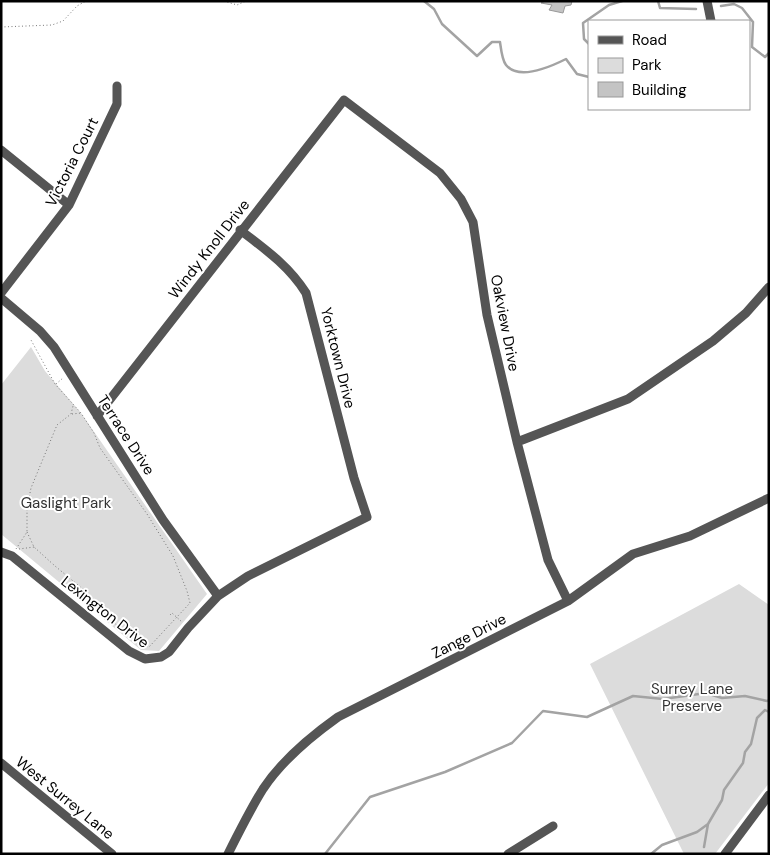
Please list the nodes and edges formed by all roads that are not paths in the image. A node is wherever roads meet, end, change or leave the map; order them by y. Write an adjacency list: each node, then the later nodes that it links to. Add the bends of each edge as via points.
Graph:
1 (707, 1): 2 (street)
2 (711, 20)
3 (117, 86): 6 (street, Victoria Court, via 117,104)
4 (344, 100): 7 (street, Windy Knoll Drive); 12 (street, Oakview Drive, via 440,173 468,211 476,234 487,315)
5 (1, 150): 6 (street)
6 (69, 205): 9 (street, Victoria Court)
7 (240, 230): 11 (street, Windy Knoll Drive); 14 (street, Yorktown Drive, via 290,271 306,293)
8 (769, 287): 12 (street, via 713,342 628,399)
9 (1, 292)
10 (1, 298): 11 (street, Terrace Drive, via 54,347)
11 (97, 416): 16 (street, Terrace Drive, via 163,520)
12 (517, 442): 17 (street, Oakview Drive, via 548,560)
13 (769, 498): 17 (street, Zange Drive, via 690,536 633,554)
14 (367, 517): 16 (street, Lexington Drive, via 248,576)
15 (1, 552): 16 (street, Lexington Drive, via 12,556 145,660 162,657 169,652)
16 (218, 596)
17 (568, 601): 22 (street, Zange Drive, via 352,710 321,729 287,760 264,788)
18 (1, 763): 21 (street, West Surrey Lane)
19 (769, 795): 24 (street)
20 (553, 826): 23 (street)
21 (112, 854)
22 (228, 854)
23 (508, 854)
24 (725, 854)

